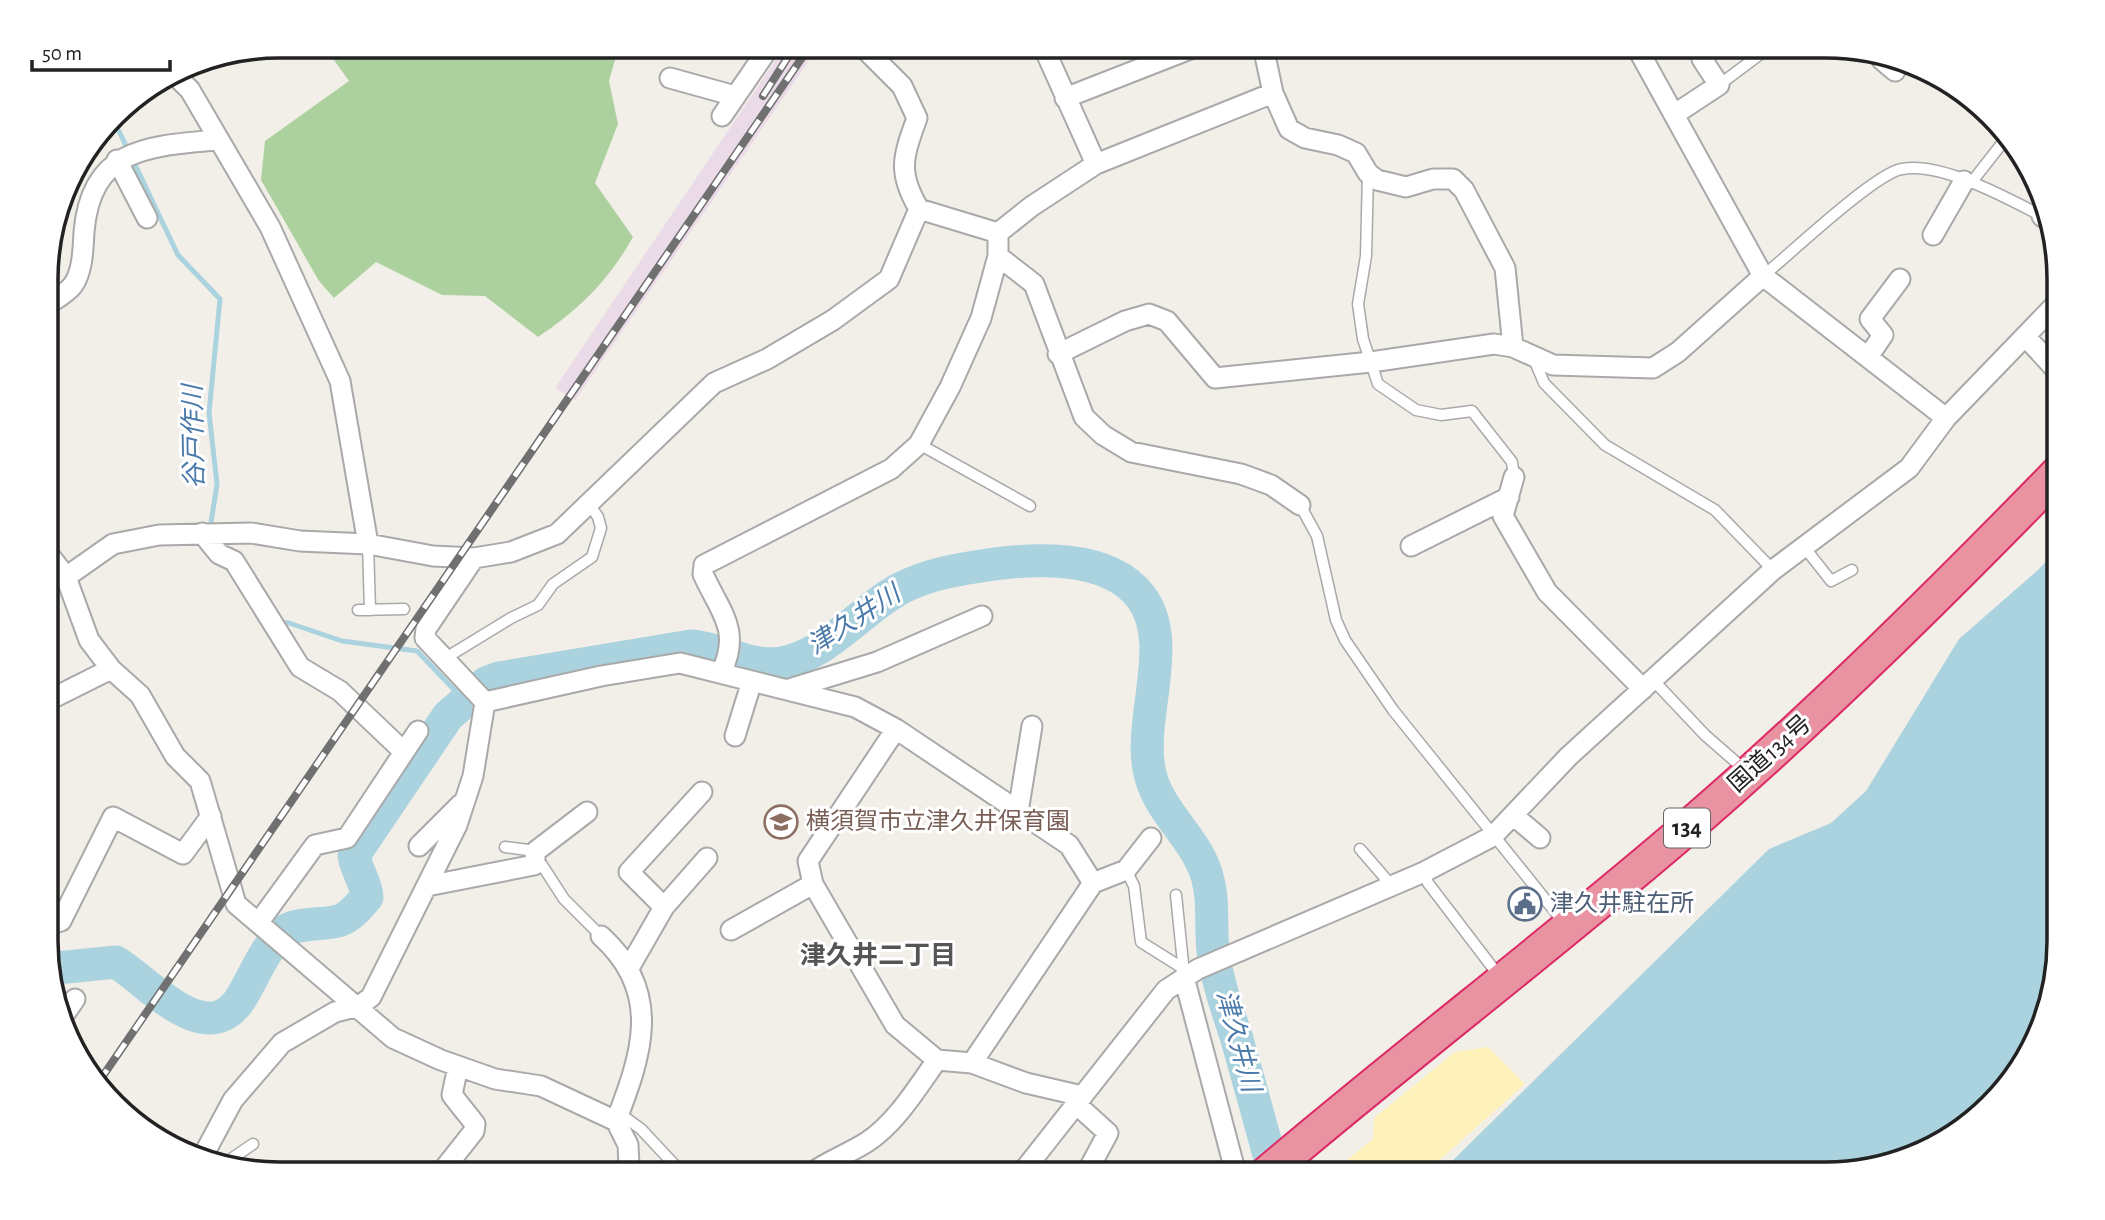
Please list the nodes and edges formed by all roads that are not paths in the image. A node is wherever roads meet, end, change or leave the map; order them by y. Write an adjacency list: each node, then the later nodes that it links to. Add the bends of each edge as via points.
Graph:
1 (762, 58): 13 (street)
2 (874, 58): 23 (street, via 902,86 917,118 902,168 906,188)
3 (1048, 58): 14 (street)
4 (1167, 58): 14 (street)
5 (1266, 58): 12 (street)
6 (1643, 58): 15 (street)
7 (1702, 58): 11 (street)
8 (1755, 58): 11 (lane)
9 (670, 78): 13 (street)
10 (181, 81): 17 (street)
11 (1719, 85): 15 (street)
12 (1273, 93): 20 (street); 21 (street, via 1289,129 1356,153)
13 (735, 96): 16 (street)
14 (1065, 98): 20 (street)
15 (1675, 114): 29 (street)
16 (722, 116)
17 (217, 140): 19 (street, via 163,145); 49 (street, via 270,227 340,381)
18 (2000, 144): 22 (lane)
19 (117, 160): 25 (street); 31 (street, via 100,177 86,203 81,262 74,284)
20 (1096, 164): 26 (street)
21 (1368, 173): 34 (street, via 1405,187 1453,179 1464,190 1505,268); 39 (lane, via 1366,256 1358,304)
22 (1967, 182): 24 (lane); 27 (street); 29 (lane, via 1928,170 1900,169 1866,190)
23 (919, 209): 26 (street); 45 (street, via 889,279 833,320 767,359 714,383)
24 (2038, 215)
25 (147, 218)
26 (998, 233): 28 (street)
27 (1933, 235)
28 (998, 256): 35 (street, via 1034,284); 41 (street, via 981,318)
29 (1763, 276): 36 (street); 37 (street, via 1678,352 1653,368 1584,368)
30 (1900, 279): 36 (street, via 1870,320 1883,335)
31 (58, 296)
32 (2047, 313): 33 (street)
33 (2025, 336): 38 (street); 40 (street)
34 (1513, 347): 37 (street); 39 (street, via 1494,344)
35 (1058, 354): 39 (street, via 1149,314 1167,321 1214,378); 46 (street, via 1084,417 1103,435 1131,452 1241,474 1271,485)
36 (1868, 357): 40 (street)
37 (1534, 358): 54 (lane, via 1544,383 1605,445 1715,510)
38 (2047, 360)
39 (1371, 362): 42 (lane, via 1378,384 1416,410 1441,415 1472,411 1512,462)
40 (1946, 418): 51 (street, via 1909,468)
41 (919, 444): 47 (lane); 62 (street, via 891,469 704,565 703,574 730,629 732,644)
42 (1514, 477): 44 (street)
43 (2047, 484): 74 (highway, 国道134号 / 134, via 1875,659)
44 (1508, 497): 50 (street); 65 (street, via 1503,516 1547,592)
45 (589, 504): 52 (street, via 547,539 511,552); 61 (lane, via 601,528 592,557 553,584 538,605)
46 (1300, 505): 81 (lane, via 1317,536 1345,640 1393,710)
47 (1030, 506)
48 (202, 533): 49 (street); 56 (street, via 113,544); 73 (street, via 219,554 234,561 300,667 340,691)
49 (368, 544): 52 (street); 59 (lane)
50 (1411, 546)
51 (1805, 548): 54 (street); 55 (lane, via 1831,581)
52 (474, 558): 61 (street, via 426,629 425,638)
53 (58, 566): 56 (street)
54 (1773, 570): 65 (street)
55 (1852, 570)
56 (66, 577): 63 (street, via 89,640)
57 (404, 609): 59 (lane)
58 (358, 610): 59 (lane)
59 (370, 610)
60 (982, 616): 66 (street, via 877,662)
61 (444, 659): 68 (street)
62 (723, 668): 64 (street); 68 (street, via 664,664)
63 (111, 669): 67 (street); 80 (street, via 139,695 175,756 200,782)
64 (752, 681): 66 (street); 72 (street)
65 (1648, 685): 74 (lane); 79 (street, via 1569,756)
66 (789, 690): 70 (street, via 855,707)
67 (58, 696)
68 (479, 696): 76 (street)
69 (1032, 726): 78 (street)
70 (896, 729): 78 (street); 92 (street, via 808,860)
71 (418, 731): 73 (street)
72 (734, 736)
73 (403, 751): 100 (street, via 347,838 315,845)
74 (1748, 774): 98 (highway, 国道134号 / 134)
75 (702, 792): 96 (street, via 629,872)
76 (467, 798): 84 (street); 93 (street)
77 (587, 812): 87 (street)
78 (1018, 812): 91 (street, via 1069,845)
79 (1513, 815): 81 (street); 83 (street)
80 (211, 816): 97 (street, via 183,854 113,817); 100 (street, via 236,904)
81 (1493, 836): 90 (street); 98 (lane)
82 (1151, 838): 89 (street)
83 (1540, 838)
84 (419, 846)
85 (505, 847): 87 (lane)
86 (1360, 849): 94 (lane)
87 (535, 858): 93 (street); 101 (lane, via 564,899)
88 (707, 858): 96 (street)
89 (1126, 870): 91 (street); 103 (lane, via 1134,886 1140,942)
90 (1424, 872): 94 (street); 104 (lane)
91 (1093, 883): 107 (street)
92 (813, 884): 99 (street); 106 (street, via 895,1025)
93 (427, 886): 105 (street, via 371,997)
94 (1392, 886): 103 (street)
95 (1176, 895): 103 (lane)
96 (664, 907): 102 (street)
97 (58, 922)
98 (1568, 927): 104 (highway, 国道134号 / 134)
99 (731, 930)
100 (272, 933): 105 (street)
101 (601, 936): 102 (street)
102 (629, 968): 110 (street, via 643,1018 641,1050)
103 (1188, 971): 109 (street, via 1151,1006); 120 (street)
104 (1503, 982): 121 (highway, 国道134号 / 134)
105 (359, 1006): 108 (street, via 393,1038); 112 (street, via 335,1012 282,1043 233,1100)
106 (937, 1060): 107 (street); 117 (street, via 906,1104 869,1141)
107 (972, 1063): 109 (street)
108 (458, 1066): 110 (street, via 495,1079 541,1086); 114 (street, via 452,1095 475,1124)
109 (1079, 1100): 118 (street); 119 (street, via 1108,1133)
110 (617, 1117): 115 (street, via 628,1145); 116 (lane, via 641,1129)
111 (253, 1144): 113 (lane)
112 (206, 1150)
113 (234, 1157)
114 (449, 1162)
115 (629, 1162)
116 (672, 1162)
117 (826, 1162)
118 (1030, 1162)
119 (1092, 1162)
120 (1233, 1162)
121 (1281, 1162)

